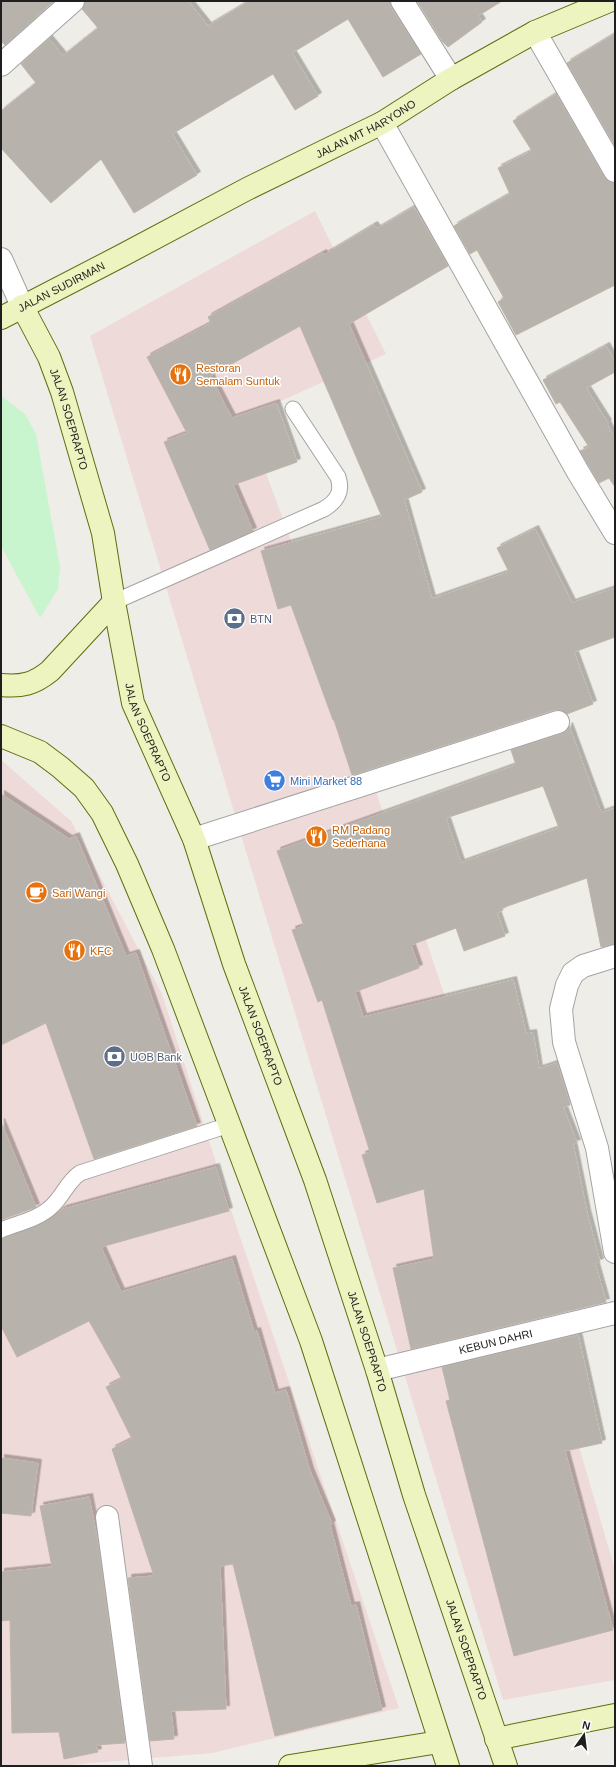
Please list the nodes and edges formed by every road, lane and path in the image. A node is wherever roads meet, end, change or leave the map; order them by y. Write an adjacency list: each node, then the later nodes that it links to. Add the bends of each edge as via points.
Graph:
1 (73, 1): 5 (street)
2 (402, 1): 6 (street)
3 (609, 1): 4 (main road, JALAN MT HARYONO)
4 (535, 32): 6 (main road, JALAN MT HARYONO); 8 (street)
5 (1, 64)
6 (451, 79): 7 (main road, JALAN MT HARYONO)
7 (382, 122): 9 (main road, JALAN MT HARYONO, via 246,189); 14 (street, via 578,472)
8 (615, 171)
9 (121, 256): 11 (main road, JALAN SUDIRMAN)
10 (1, 259): 11 (street)
11 (22, 306): 12 (main road, JALAN SUDIRMAN); 15 (main road, JALAN SOEPRAPTO, via 49,357 62,392 103,533)
12 (1, 318)
13 (293, 409): 15 (lane, via 338,477 339,494 333,503)
14 (615, 533)
15 (114, 602): 16 (main road, via 39,680 20,685); 19 (main road, JALAN SOEPRAPTO, via 134,703)
16 (1, 685)
17 (558, 722): 19 (street)
18 (6, 738): 21 (main road, via 40,752 60,767 84,788 102,813 163,949)
19 (194, 838): 26 (main road, JALAN SOEPRAPTO, via 234,964 315,1180)
20 (615, 956): 22 (street, via 583,966 573,973 561,1009 564,1042 597,1148)
21 (229, 1125): 23 (lane, via 80,1173 46,1211); 30 (main road, via 311,1340)
22 (608, 1165): 24 (street)
23 (1, 1230)
24 (615, 1252)
25 (615, 1313): 26 (street, KEBUN DAHRI)
26 (377, 1370): 29 (main road, JALAN SOEPRAPTO, via 414,1495)
27 (107, 1517): 31 (street)
28 (615, 1715): 29 (main road)
29 (496, 1739): 34 (main road, JALAN SOEPRAPTO)
30 (439, 1742): 32 (main road); 33 (main road)
31 (140, 1766)
32 (290, 1766)
33 (448, 1766)
34 (506, 1766)

